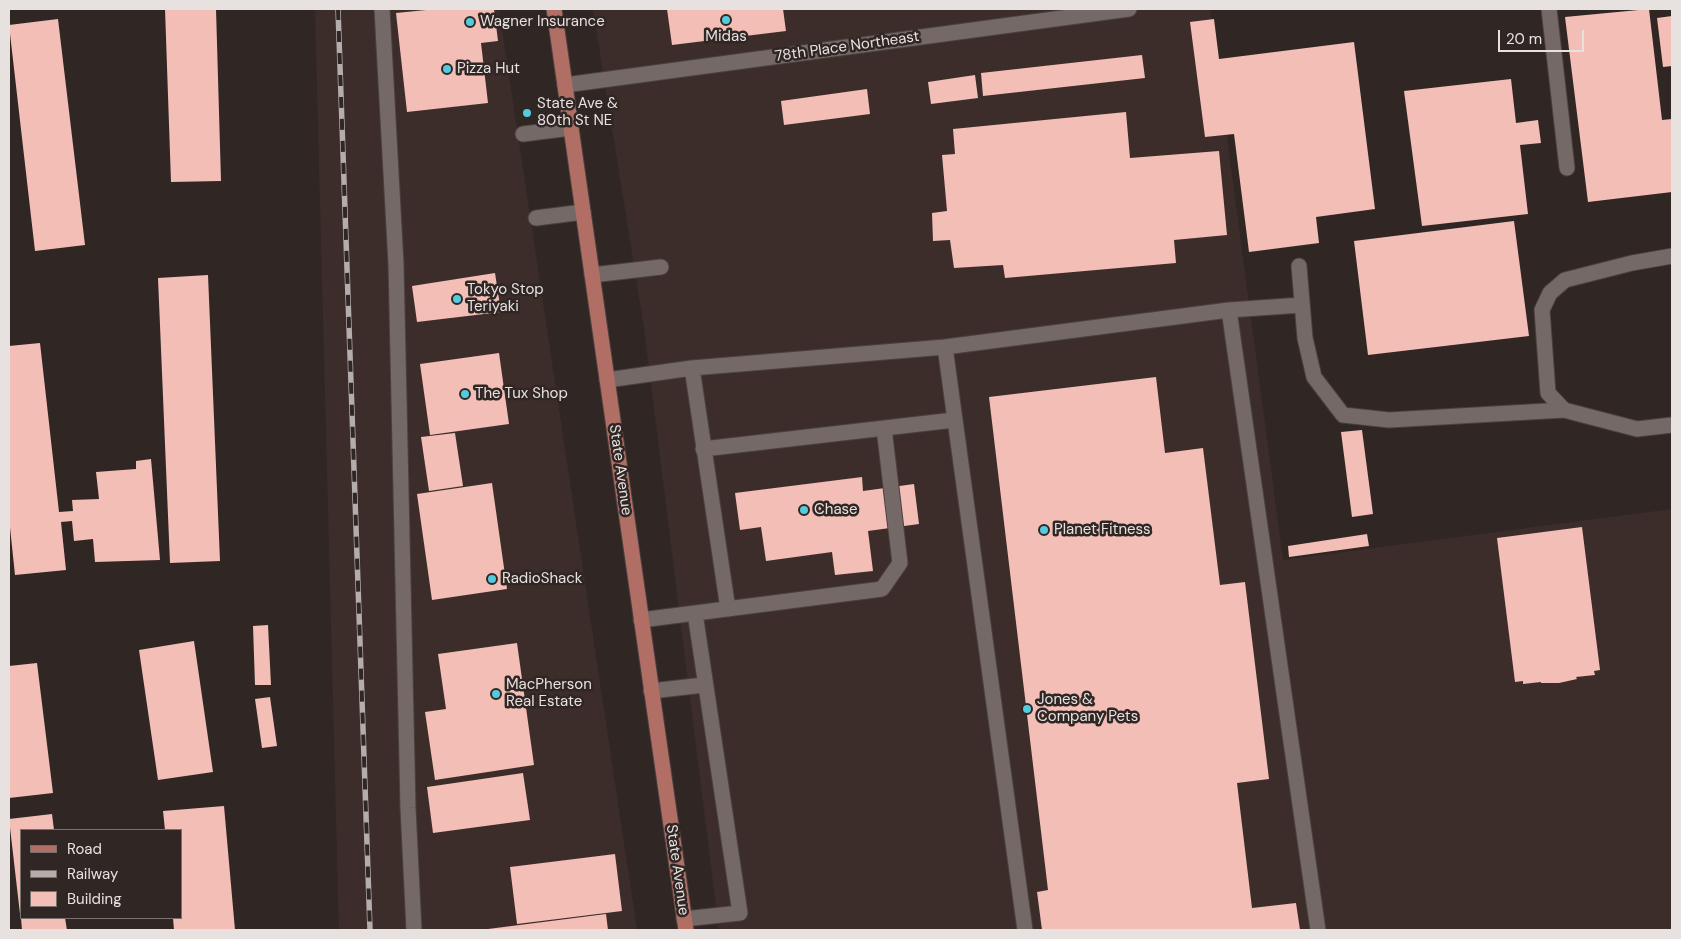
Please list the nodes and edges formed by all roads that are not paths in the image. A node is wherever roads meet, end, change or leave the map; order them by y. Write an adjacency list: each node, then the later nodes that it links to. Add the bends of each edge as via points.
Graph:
1 (382, 9): 31 (street, via 396,264 408,808)
2 (558, 9): 5 (main road, State Avenue)
3 (1129, 9): 5 (street, 78th Place Northeast)
4 (1549, 9): 8 (street)
5 (565, 85): 6 (main road, State Avenue)
6 (571, 128): 7 (street); 9 (main road, State Avenue)
7 (523, 134)
8 (1567, 168)
9 (583, 212): 10 (street); 14 (main road, State Avenue)
10 (536, 218)
11 (1672, 256): 20 (street, via 1565,280 1550,293 1542,310 1548,393)
12 (1299, 266): 15 (street)
13 (661, 267): 14 (street)
14 (592, 275): 19 (main road, State Avenue)
15 (1302, 305): 16 (street); 20 (street, via 1314,377 1343,415 1390,420)
16 (1229, 310): 17 (street); 33 (street)
17 (944, 346): 18 (street); 21 (street)
18 (692, 368): 19 (street); 24 (street)
19 (607, 380): 27 (main road, State Avenue)
20 (1564, 410): 22 (street, via 1637,429)
21 (954, 420): 23 (street); 32 (street)
22 (1672, 425)
23 (884, 428): 24 (street); 25 (street, via 900,563 882,589)
24 (703, 449): 25 (street)
25 (728, 609): 26 (street)
26 (695, 613): 27 (street); 28 (street)
27 (641, 620): 29 (main road, State Avenue)
28 (704, 685): 29 (street); 30 (street, via 740,913)
29 (651, 691): 30 (main road, State Avenue)
30 (685, 925)
31 (414, 930)
32 (1025, 930)
33 (1318, 930)

